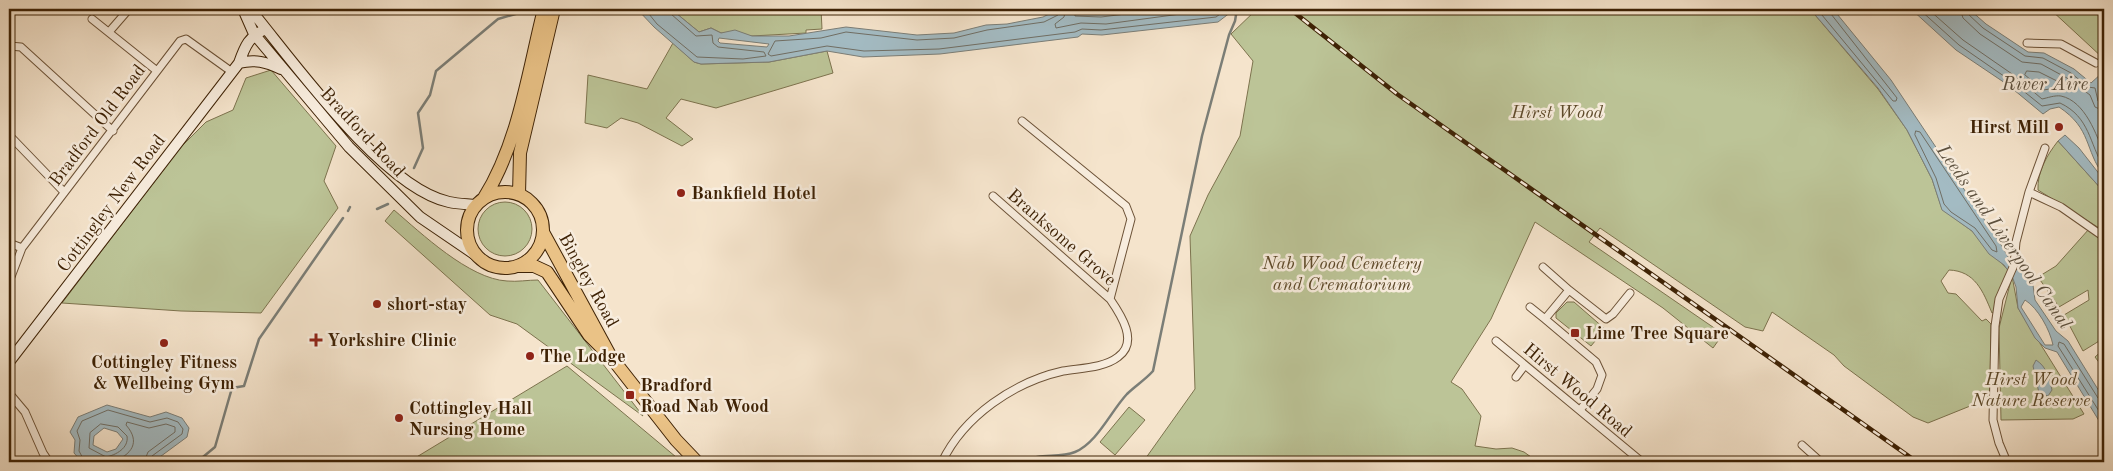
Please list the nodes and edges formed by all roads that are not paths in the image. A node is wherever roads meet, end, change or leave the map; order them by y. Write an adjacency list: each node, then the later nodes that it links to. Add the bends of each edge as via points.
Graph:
1 (129, 9): 8 (street)
2 (244, 9): 9 (main road, Bradford Road)
3 (250, 9): 7 (main road, Bradford Road)
4 (544, 9): 19 (highway)
5 (554, 9): 19 (highway)
6 (92, 19): 8 (street)
7 (268, 30): 9 (main road); 11 (main road); 28 (main road, Bradford Road, via 334,111 381,161 423,192 448,202)
8 (109, 32): 17 (street)
9 (254, 34): 11 (main road, Bradford Road); 14 (main road, Cottingley New Road)
10 (2027, 43): 15 (street, via 2061,44)
11 (264, 45): 13 (main road); 16 (main road, Bradford Road)
12 (9, 46): 21 (street, via 21,47)
13 (251, 60): 14 (main road); 16 (main road)
14 (239, 63): 18 (main road, Cottingley New Road)
15 (2096, 63)
16 (284, 70): 33 (main road, Bradford Road, via 349,148 420,217)
17 (157, 71): 18 (street, Bradford Old Road, via 186,39); 21 (street, Bradford Old Road)
18 (232, 72): 44 (main road, Cottingley New Road)
19 (527, 99): 26 (highway, via 518,162); 28 (highway, via 497,175)
20 (1022, 121): 39 (street, via 1130,212 1131,219)
21 (113, 131): 24 (street, Bradford Old Road)
22 (9, 135): 24 (street)
23 (2045, 148): 25 (street)
24 (64, 192): 32 (street, Bradford Old Road)
25 (2029, 192): 30 (street, via 2061,207); 55 (street, via 2016,242 2014,265 1999,299 1995,326 1993,420)
26 (519, 194): 28 (highway, via 495,193); 29 (highway, via 537,209)
27 (993, 196): 39 (street, Branksome Grove)
28 (480, 201): 33 (highway, via 466,226 472,248)
29 (543, 232): 34 (highway, via 534,254); 43 (highway, Bingley Road)
30 (2104, 237)
31 (9, 243): 32 (street)
32 (22, 248): 36 (street, Bradford Old Road)
33 (480, 258): 34 (highway, via 503,268)
34 (515, 266): 43 (highway, via 534,266 548,272 589,335)
35 (1543, 268): 37 (street)
36 (9, 282)
37 (1569, 290): 38 (street, via 1606,319); 41 (street)
38 (1630, 294)
39 (1110, 299): 52 (street, Branksome Grove, via 1122,316 1128,335 1120,357 1107,364 1050,374 1026,384 976,416 961,430)
40 (1530, 307): 41 (street)
41 (1545, 319): 48 (street, via 1596,362 1602,375 1597,390)
42 (1496, 341): 45 (street, Hirst Wood Road)
43 (611, 357): 51 (highway, Bingley Road)
44 (9, 362)
45 (1524, 366): 46 (street); 48 (street, Hirst Wood Road)
46 (1516, 377)
47 (9, 393): 50 (street, via 25,412)
48 (1580, 410): 53 (street, Hirst Wood Road)
49 (1802, 445): 54 (street)
50 (50, 462)
51 (697, 462)
52 (942, 462)
53 (1642, 462)
54 (1821, 462)
55 (2007, 462)

